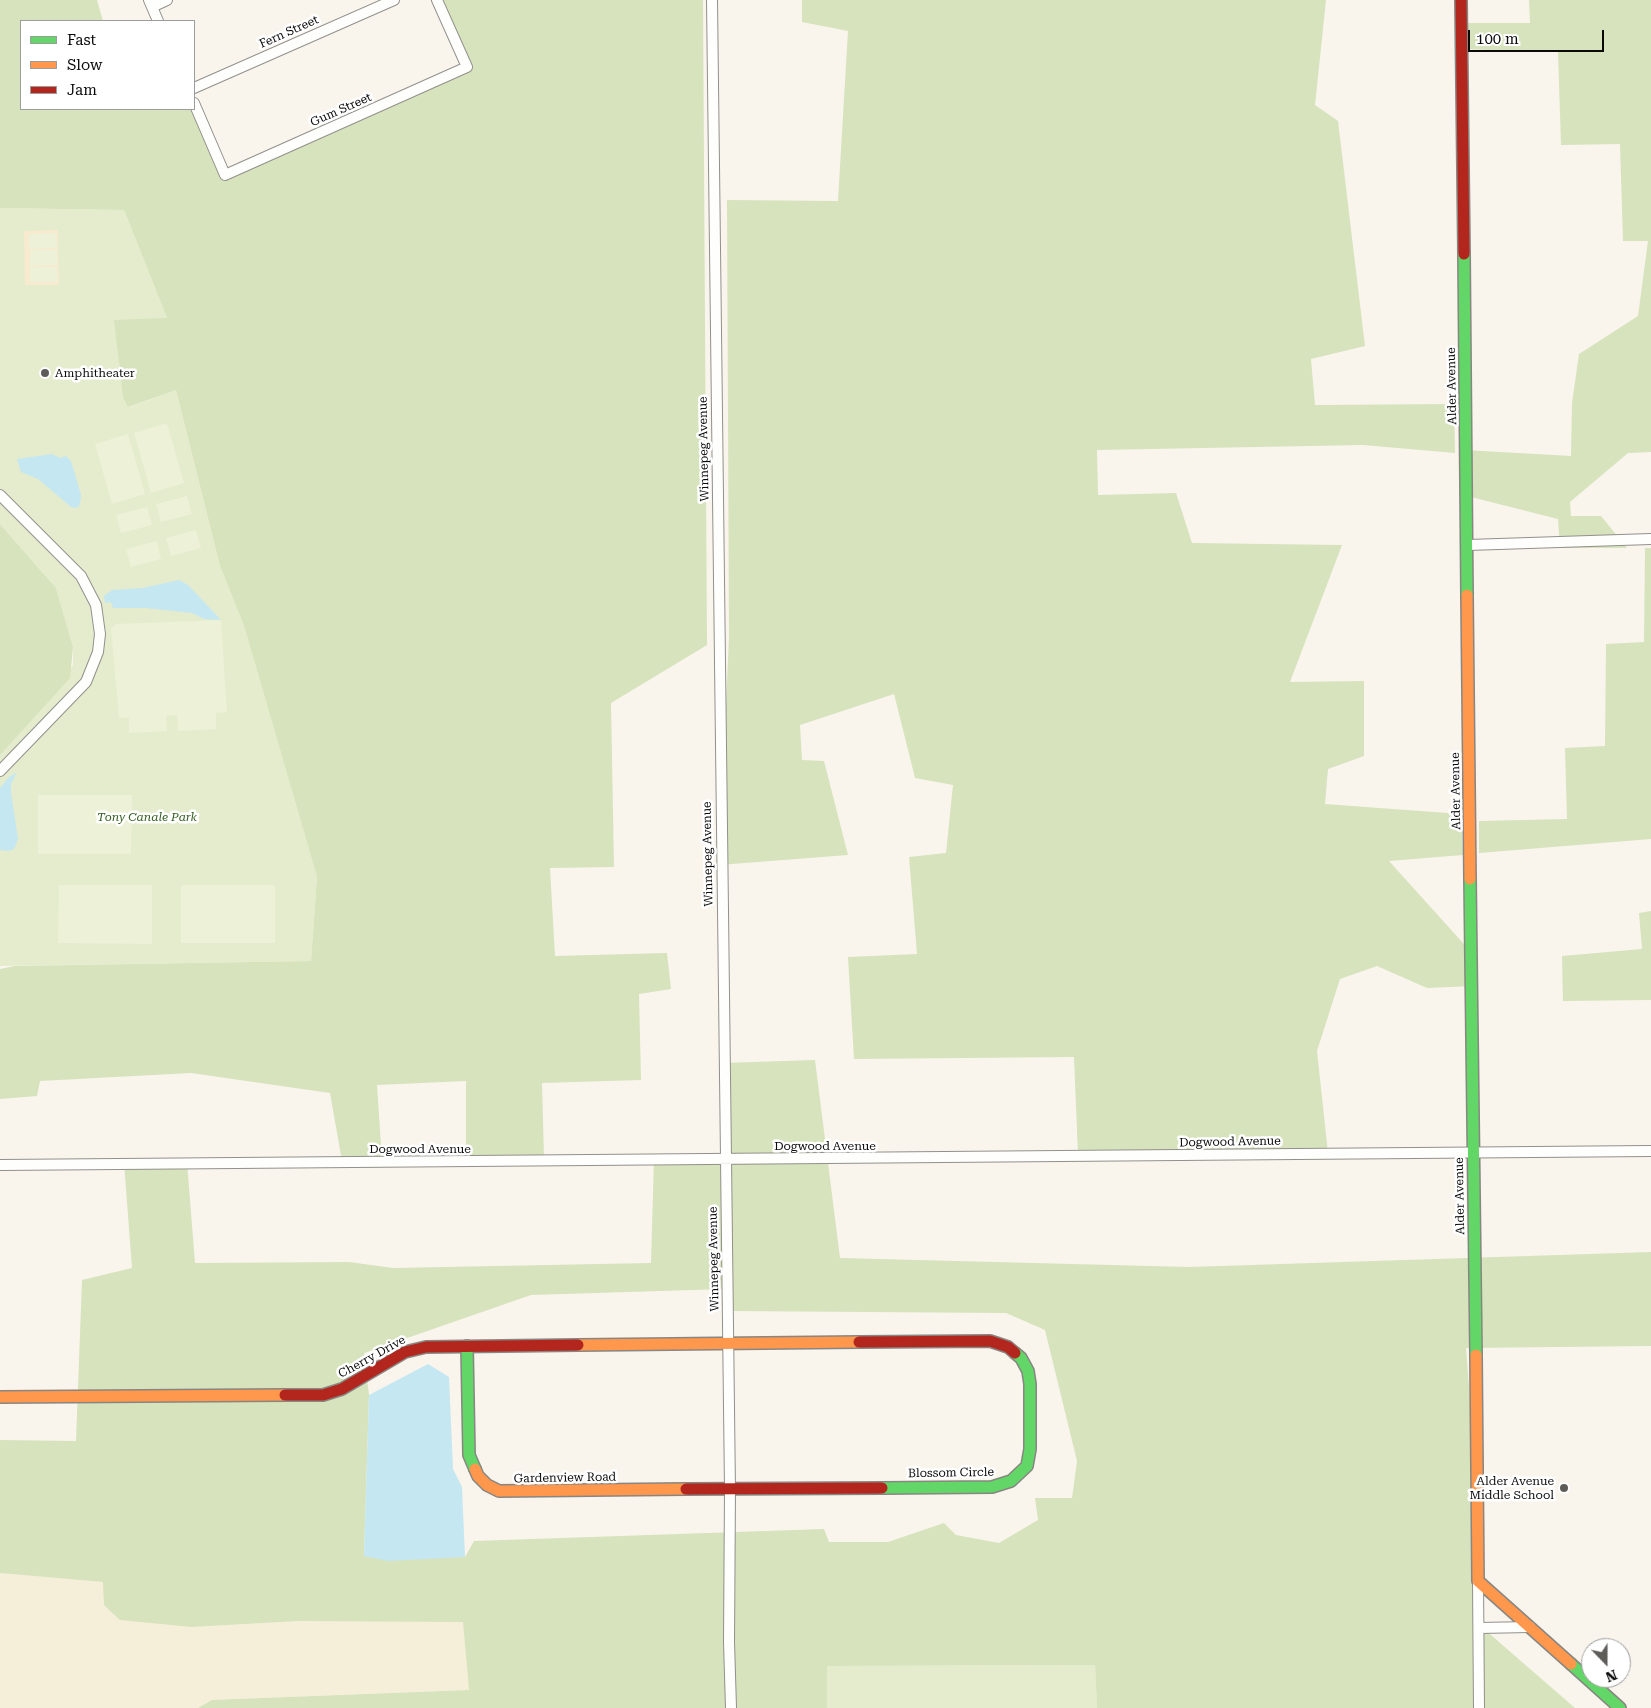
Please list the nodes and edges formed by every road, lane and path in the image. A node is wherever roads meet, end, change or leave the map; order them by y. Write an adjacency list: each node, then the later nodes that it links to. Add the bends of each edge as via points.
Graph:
1 (167, 0): 6 (street)
2 (394, 0): 8 (street, Fern Street)
3 (437, 0): 9 (street, Gum Street, via 467,67 225,175)
4 (712, 0): 16 (street, Winnepeg Avenue)
5 (1462, 0): 12 (street, Alder Avenue)
6 (151, 3): 7 (street)
7 (158, 20)
8 (195, 88)
9 (195, 105)
10 (0, 495): 13 (street, via 82,576 96,605 100,634 98,652 86,682)
11 (1651, 539): 12 (street)
12 (1468, 546): 15 (street, Alder Avenue)
13 (0, 771)
14 (1651, 1151): 15 (street, Dogwood Avenue)
15 (1474, 1152): 16 (street, Dogwood Avenue); 22 (street, Alder Avenue)
16 (726, 1159): 17 (street, Dogwood Avenue); 18 (street, Winnepeg Avenue)
17 (0, 1165)
18 (728, 1344): 19 (street, Cherry Drive); 21 (street, Winnepeg Avenue); 21 (street, Blossom Circle, via 990,1341 1008,1347 1021,1358 1030,1384 1027,1466 1019,1476 1002,1485)
19 (468, 1346): 20 (street, Cherry Drive, via 414,1348 342,1389 323,1395); 21 (street, Gardenview Road, via 469,1455 478,1476 487,1485 498,1491 512,1492)
20 (0, 1397)
21 (730, 1489): 25 (street, Winnepeg Avenue, via 728,1642)
22 (1478, 1582): 23 (street); 24 (street, Alder Avenue)
23 (1530, 1627): 24 (street); 27 (street)
24 (1479, 1628): 26 (street, Alder Avenue)
25 (731, 1708)
26 (1479, 1708)
27 (1620, 1708)

